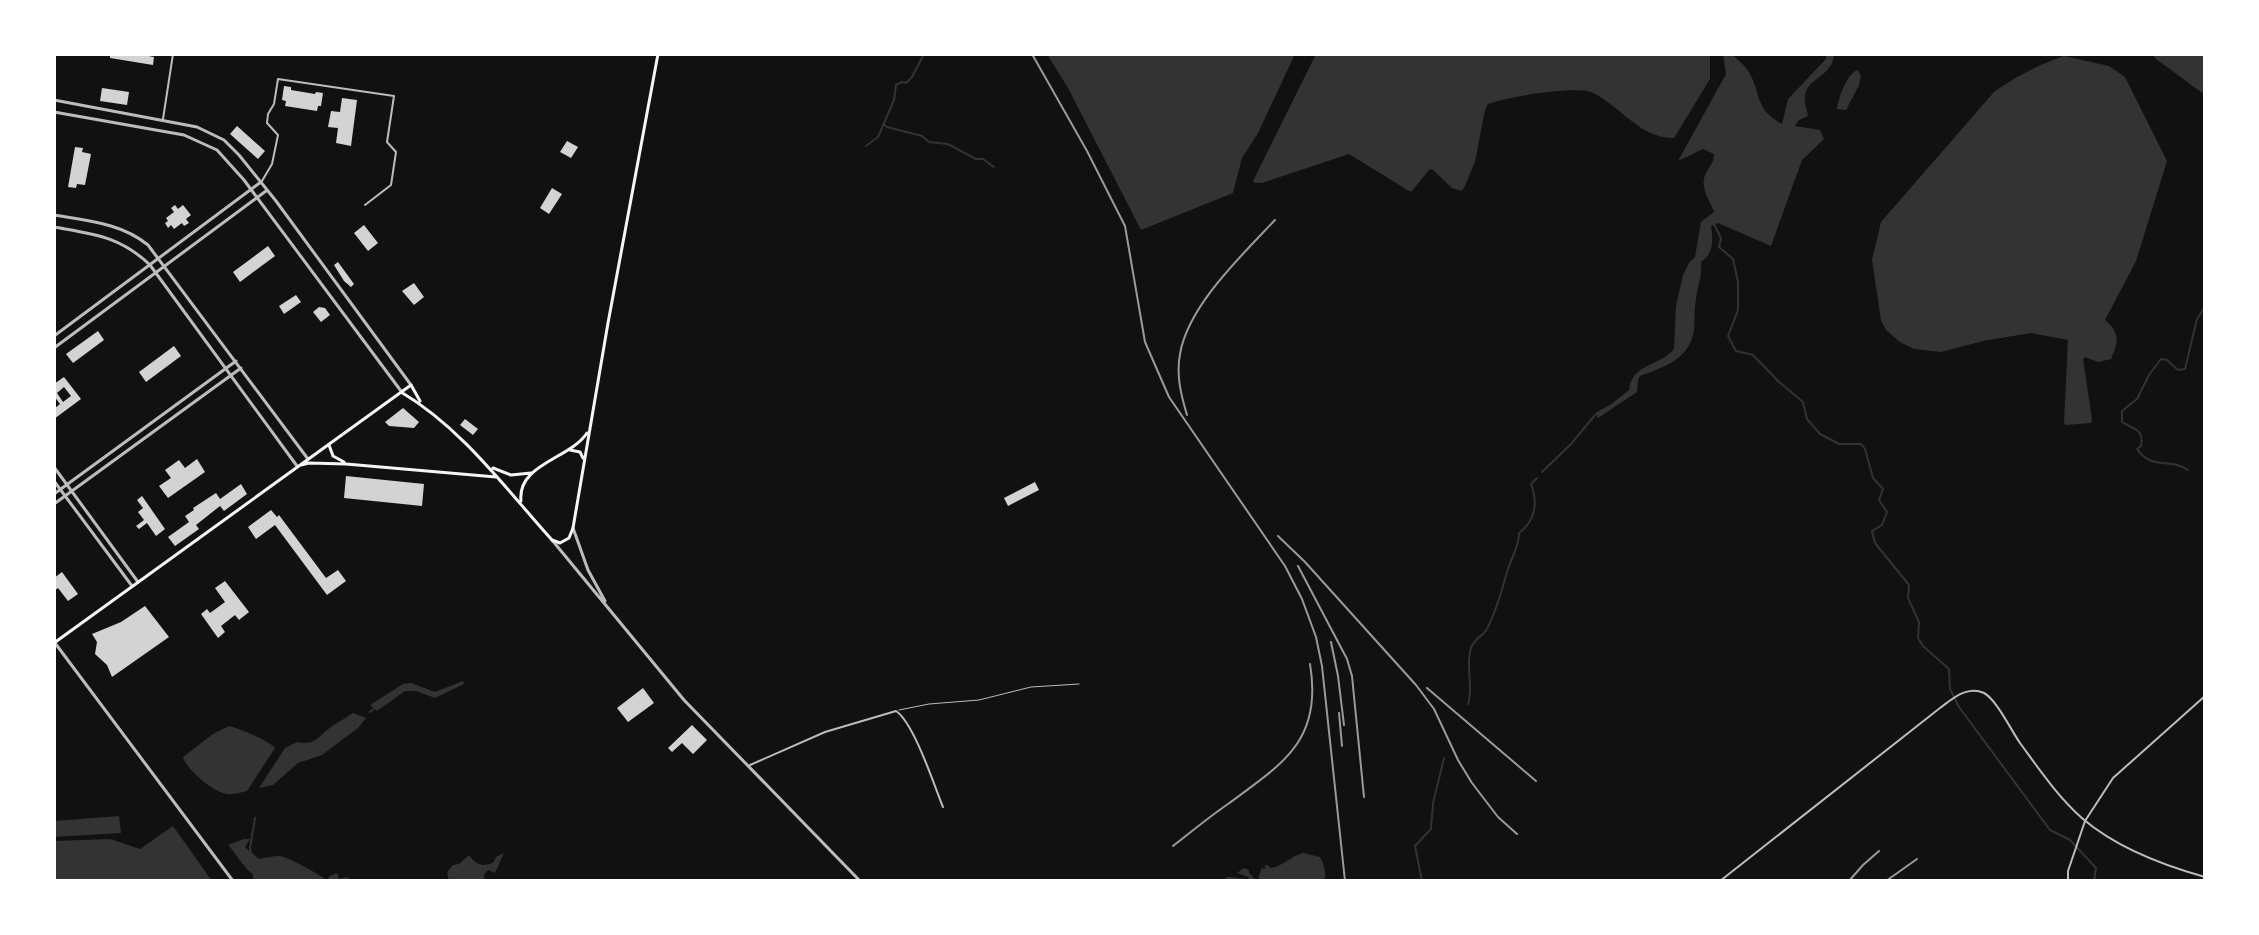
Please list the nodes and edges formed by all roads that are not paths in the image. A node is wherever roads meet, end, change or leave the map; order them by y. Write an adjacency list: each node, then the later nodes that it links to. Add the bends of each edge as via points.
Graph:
1 (173, 54): 5 (street)
2 (658, 54): 32 (main road)
3 (54, 100): 5 (street)
4 (54, 112): 7 (street, via 184,135)
5 (163, 119): 6 (street)
6 (219, 137): 7 (street); 8 (street)
7 (213, 147): 9 (street)
8 (261, 182): 9 (street); 10 (street); 12 (street, via 272,164 278,135 267,123 278,79 394,96 387,142 396,152 391,185)
9 (251, 189): 11 (street); 17 (street)
10 (268, 190): 11 (street); 27 (street)
11 (258, 198): 19 (street); 28 (street)
12 (365, 205)
13 (54, 215): 14 (street)
14 (98, 222): 16 (street); 17 (street, via 130,232)
15 (54, 227): 16 (street)
16 (96, 234): 18 (street, via 123,243)
17 (159, 258): 18 (street); 19 (street)
18 (150, 265): 20 (street); 21 (street)
19 (165, 266): 20 (street); 23 (street)
20 (156, 273): 22 (street); 25 (street)
21 (54, 336)
22 (54, 348)
23 (236, 361): 24 (street); 25 (street)
24 (241, 368): 26 (street); 37 (street)
25 (226, 369): 26 (street); 30 (street)
26 (231, 375): 31 (street); 40 (street)
27 (411, 385): 28 (main road); 29 (main road)
28 (401, 392): 29 (main road); 35 (main road)
29 (422, 405): 41 (main road)
30 (159, 417): 31 (street); 33 (street)
31 (164, 424): 34 (street)
32 (589, 430): 36 (main road); 38 (main road)
33 (131, 438): 34 (street); 46 (street)
34 (136, 444): 48 (street)
35 (329, 445): 37 (main road); 39 (main road, via 333,456)
36 (570, 450): 38 (main road, via 582,455); 43 (main road)
37 (308, 459): 40 (main road)
38 (584, 462): 53 (main road)
39 (346, 464): 40 (main road); 44 (main road)
40 (297, 466): 55 (main road)
41 (489, 466): 43 (main road, via 511,475); 44 (main road)
42 (54, 467): 46 (street)
43 (533, 472): 52 (main road, via 522,485)
44 (499, 477): 52 (main road)
45 (54, 481): 47 (street)
46 (67, 485): 47 (street); 48 (street)
47 (60, 490): 49 (street); 50 (street)
48 (72, 491): 50 (street); 55 (street)
49 (54, 494)
50 (65, 496): 51 (street); 56 (street)
51 (54, 504)
52 (522, 505): 54 (main road)
53 (573, 528): 54 (main road, via 566,540); 57 (street)
54 (552, 540): 57 (street)
55 (138, 582): 56 (main road)
56 (132, 586): 59 (main road)
57 (609, 608): 63 (street, via 663,677)
58 (54, 634): 59 (main road)
59 (56, 642): 67 (street)
60 (1079, 684): 62 (lane, via 1031,687)
61 (2205, 696): 65 (street, via 2113,778)
62 (896, 711): 63 (street, via 825,732); 64 (street, via 909,727)
63 (748, 766): 68 (street)
64 (943, 807)
65 (2085, 821): 66 (street, via 2137,853); 69 (street, via 2039,769 1989,696 1973,690 1955,696); 70 (street)
66 (2205, 877)
67 (233, 881)
68 (860, 881)
69 (1720, 881)
70 (2068, 881)

